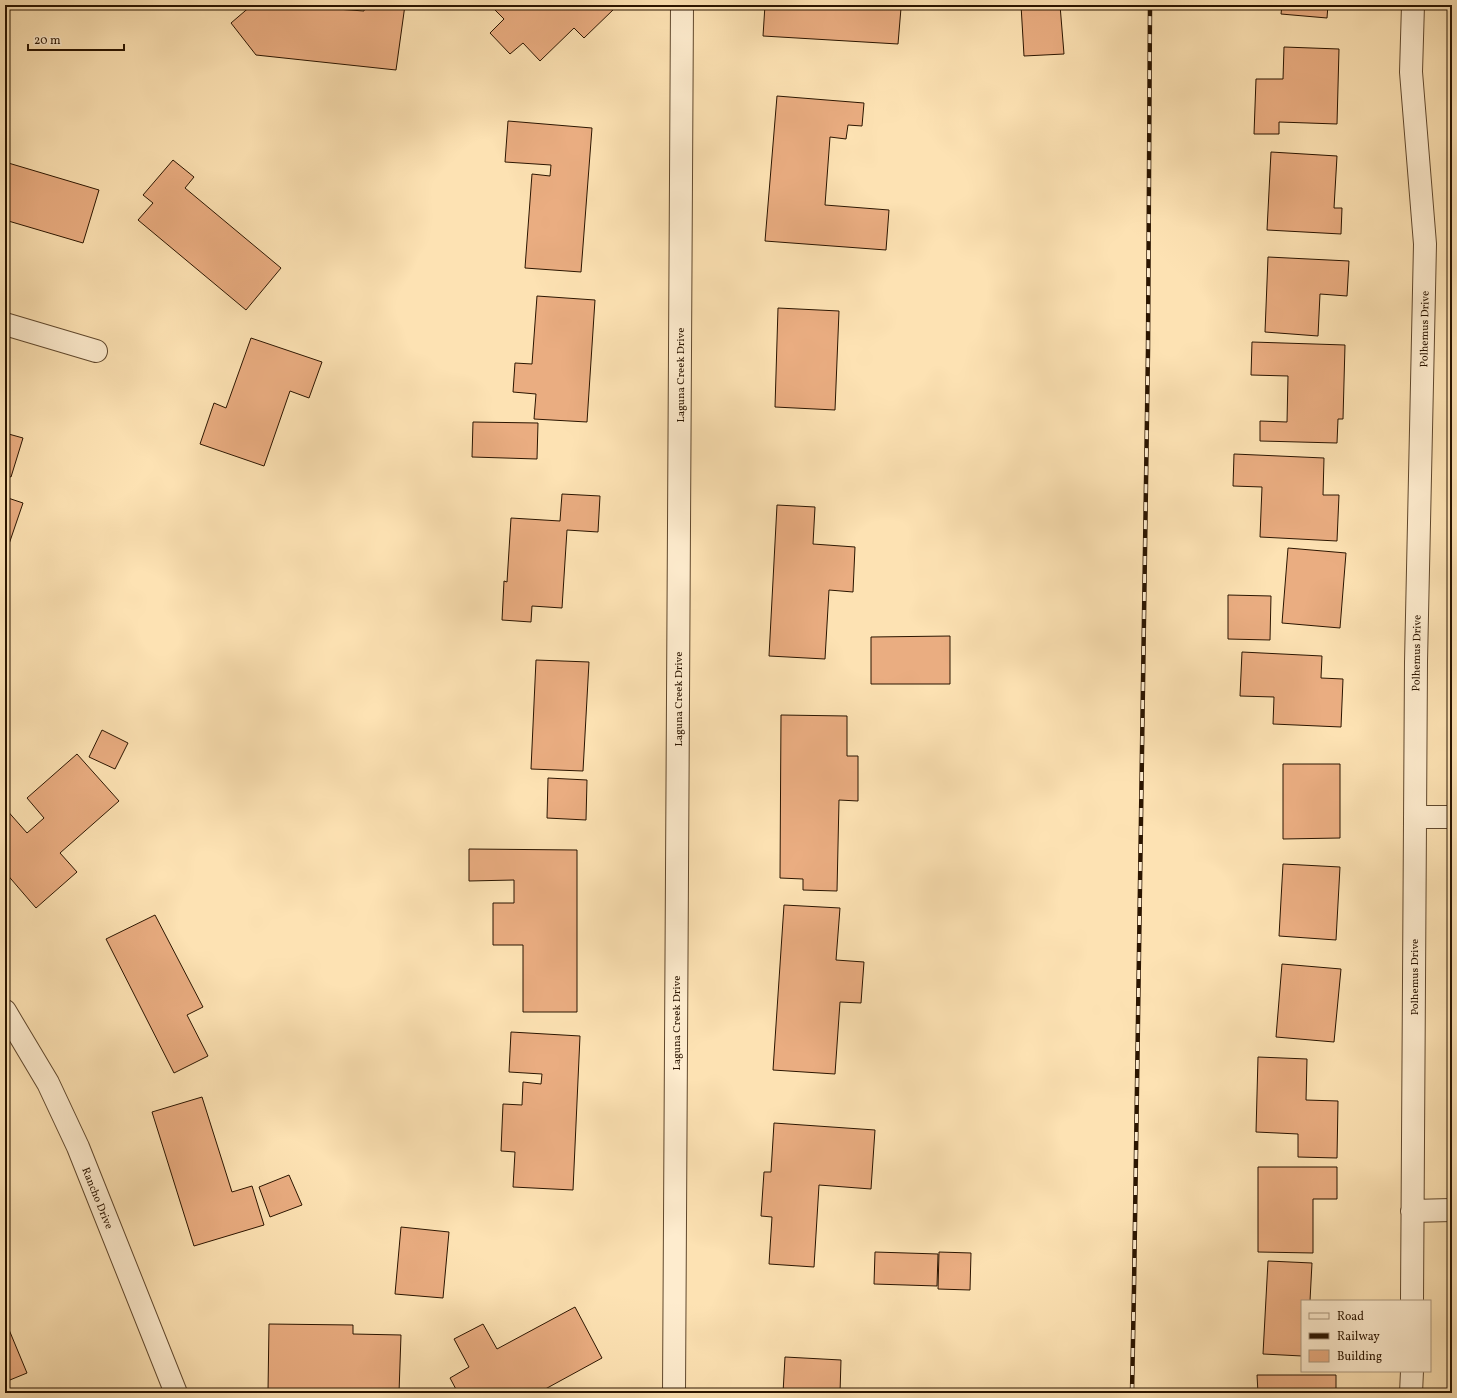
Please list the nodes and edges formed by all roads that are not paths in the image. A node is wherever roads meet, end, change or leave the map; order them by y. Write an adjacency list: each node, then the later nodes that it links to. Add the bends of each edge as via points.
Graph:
1 (682, 5): 13 (street, Laguna Creek Drive)
2 (1413, 5): 6 (street, Polhemus Drive, via 1411,72 1426,244)
3 (5, 324): 4 (street)
4 (96, 352)
5 (1452, 816): 6 (street)
6 (1414, 817): 9 (street, Polhemus Drive)
7 (5, 1011): 12 (street, Rancho Drive, via 48,1083 78,1147)
8 (1452, 1210): 9 (street)
9 (1412, 1211): 10 (street, Polhemus Drive)
10 (1412, 1300)
11 (1412, 1372): 14 (street)
12 (176, 1393)
13 (674, 1393)
14 (1411, 1393)

